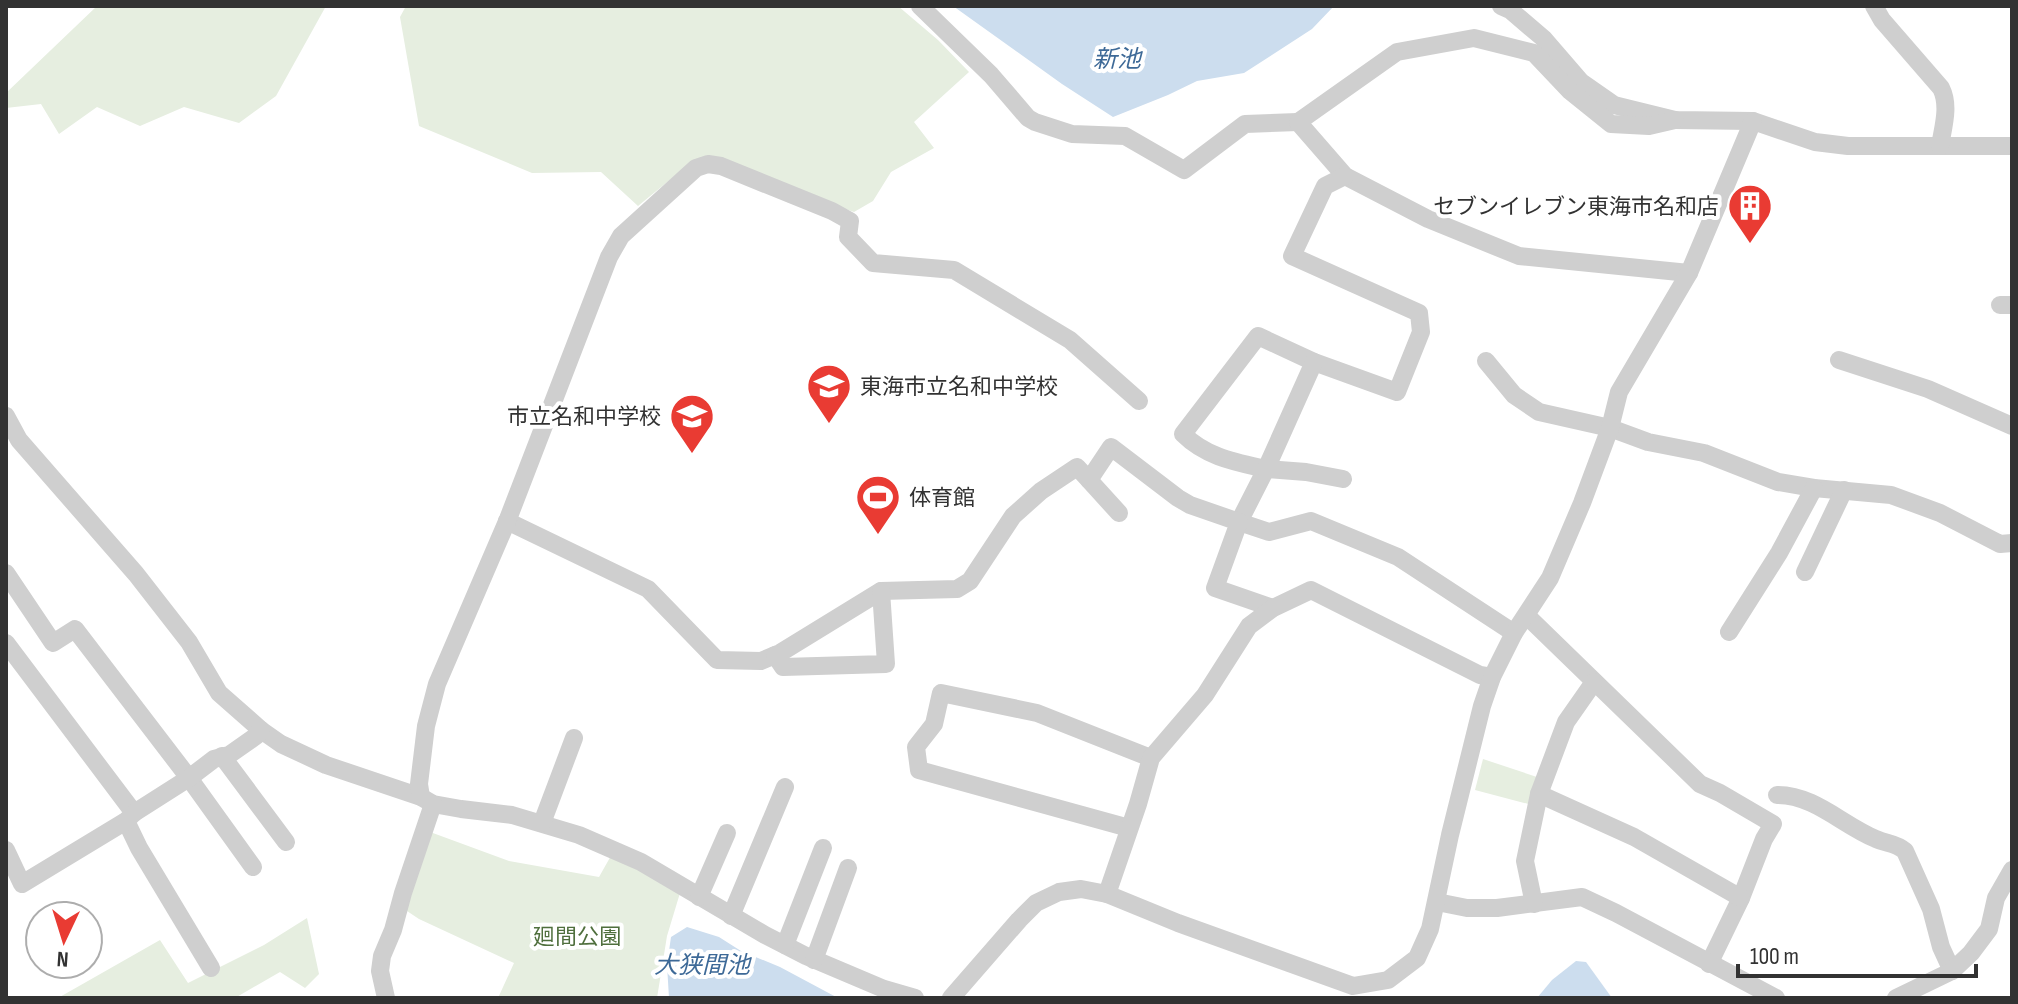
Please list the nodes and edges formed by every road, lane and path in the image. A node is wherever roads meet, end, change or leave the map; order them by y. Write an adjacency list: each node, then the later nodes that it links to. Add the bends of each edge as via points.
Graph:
1 (920, 6): 6 (street, via 1028,118 1072,134 1125,136 1184,170 1245,124)
2 (1501, 6): 4 (street, via 1543,38 1581,82 1614,105)
3 (1874, 6): 7 (street, via 1945,95)
4 (1675, 120): 5 (street); 6 (street, via 1649,126 1611,124 1534,53 1474,38 1397,52)
5 (1753, 121): 7 (street, via 1815,142); 10 (street)
6 (1298, 122): 9 (street)
7 (1940, 146): 8 (street)
8 (2012, 146)
9 (1345, 176): 10 (street, via 1428,219 1519,256); 13 (street, via 1325,186 1292,256 1419,313 1421,332 1397,392)
10 (1689, 273): 17 (street, via 1619,392)
11 (1839, 360): 16 (street, via 1928,389)
12 (1486, 361): 17 (street, via 1514,395 1539,412)
13 (1314, 362): 18 (street); 18 (street, via 1258,336 1183,434 1219,458)
14 (1139, 401): 24 (street, via 1070,340 954,270 873,263 848,237 850,221 708,164 696,168 621,236 609,257)
15 (6, 416): 38 (street, via 19,440 189,642 219,693)
16 (2012, 426)
17 (1610, 428): 21 (street, via 1704,453 1778,482); 31 (street, via 1550,578)
18 (1266, 469): 19 (street); 25 (street)
19 (1343, 479)
20 (1089, 480): 23 (street); 25 (street, via 1111,447 1178,498); 29 (street, via 1077,467 1041,491 1013,516 970,581 957,589)
21 (1814, 488): 22 (street); 32 (street)
22 (1844, 490): 26 (street, via 1902,498 2000,544); 27 (street)
23 (1119, 513)
24 (507, 521): 35 (street, via 648,589 717,660 761,661); 46 (street, via 437,684 419,784)
25 (1239, 522): 30 (street, via 1215,588); 33 (street, via 1269,532 1311,521 1398,557)
26 (2012, 543)
27 (1805, 572)
28 (6, 573): 42 (street, via 53,643 75,629)
29 (881, 591): 35 (street); 35 (street, via 886,664 783,667)
30 (1273, 608): 36 (street, via 1311,590); 41 (street, via 1249,626 1205,695)
31 (1527, 616): 33 (street); 37 (street)
32 (1729, 632)
33 (1514, 633): 36 (street)
34 (6, 643): 47 (street)
35 (775, 655)
36 (1492, 677): 61 (street)
37 (1594, 682): 44 (street, via 1566,722); 60 (street, via 1700,784 1773,824)
38 (261, 730): 40 (street); 46 (street, via 326,765)
39 (574, 738): 48 (street)
40 (222, 756): 42 (street); 51 (street)
41 (1151, 758): 49 (street); 49 (street, via 1037,713 941,693 934,724 916,747 919,770)
42 (189, 778): 47 (street); 54 (street)
43 (785, 787): 63 (street)
44 (1539, 794): 60 (street, via 1634,837); 62 (street, via 1525,861)
45 (1777, 795): 68 (street, via 1794,795 1905,851)
46 (427, 800): 48 (street); 69 (street, via 382,956)
47 (130, 817): 57 (street); 67 (street, via 139,848)
48 (542, 823): 59 (street, via 641,862)
49 (1129, 828): 58 (street)
50 (727, 833): 59 (street)
51 (286, 842)
52 (823, 848): 64 (street)
53 (6, 850): 57 (street)
54 (253, 867)
55 (848, 868): 65 (street)
56 (2012, 870): 68 (street, via 1996,898 1989,929)
57 (14, 889)
58 (1107, 894): 61 (street, via 1353,986 1388,980 1417,958); 71 (street, via 1081,889 1036,903)
59 (699, 897): 63 (street)
60 (1741, 898): 66 (street)
61 (1437, 902): 62 (street, via 1467,908)
62 (1534, 904): 66 (street, via 1582,897)
63 (731, 916): 64 (street)
64 (785, 945): 65 (street)
65 (814, 960): 70 (street)
66 (1709, 964): 72 (street)
67 (211, 968)
68 (1952, 971): 73 (street)
69 (386, 998)
70 (915, 998)
71 (951, 998)
72 (1776, 998)
73 (1896, 998)

